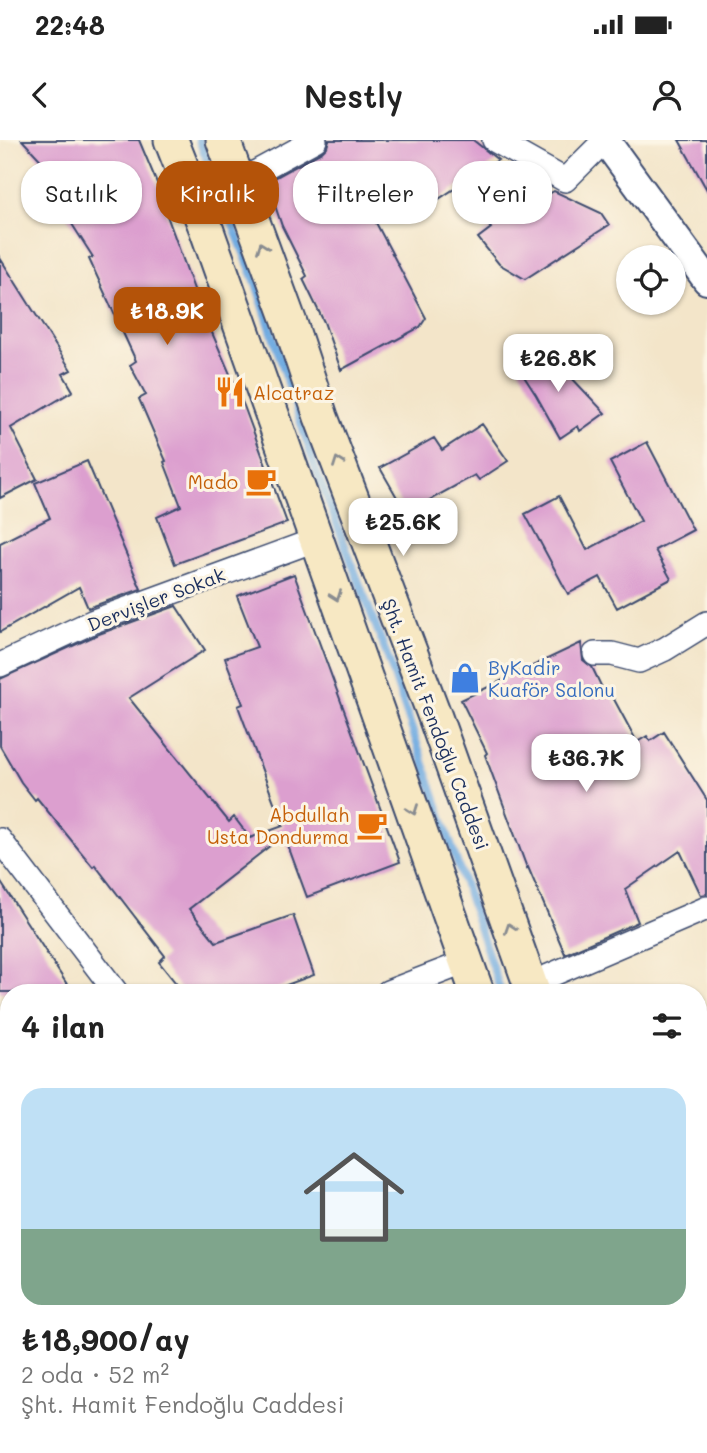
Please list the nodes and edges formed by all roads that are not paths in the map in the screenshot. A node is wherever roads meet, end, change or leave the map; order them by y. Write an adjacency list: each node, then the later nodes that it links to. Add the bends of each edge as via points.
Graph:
1 (171, 140): 10 (main road)
2 (223, 140): 6 (main road, Şht. Hamit Fendoğlu Caddesi)
3 (315, 140): 7 (street)
4 (494, 140): 5 (street, via 565,180)
5 (605, 140): 9 (street)
6 (230, 161)
7 (276, 161)
8 (253, 224): 19 (main road, Şht. Hamit Fendoğlu Caddesi, one-way to 8)
9 (707, 280)
10 (315, 540): 13 (street, Dervişler Sokak, via 94,621); 16 (main road, one-way to 16)
11 (707, 623): 12 (street, via 639,660)
12 (595, 654)
13 (0, 665)
14 (0, 840): 17 (street)
15 (707, 908): 20 (street)
16 (472, 977): 18 (street)
17 (111, 984)
18 (433, 984)
19 (531, 984)
20 (541, 984)

